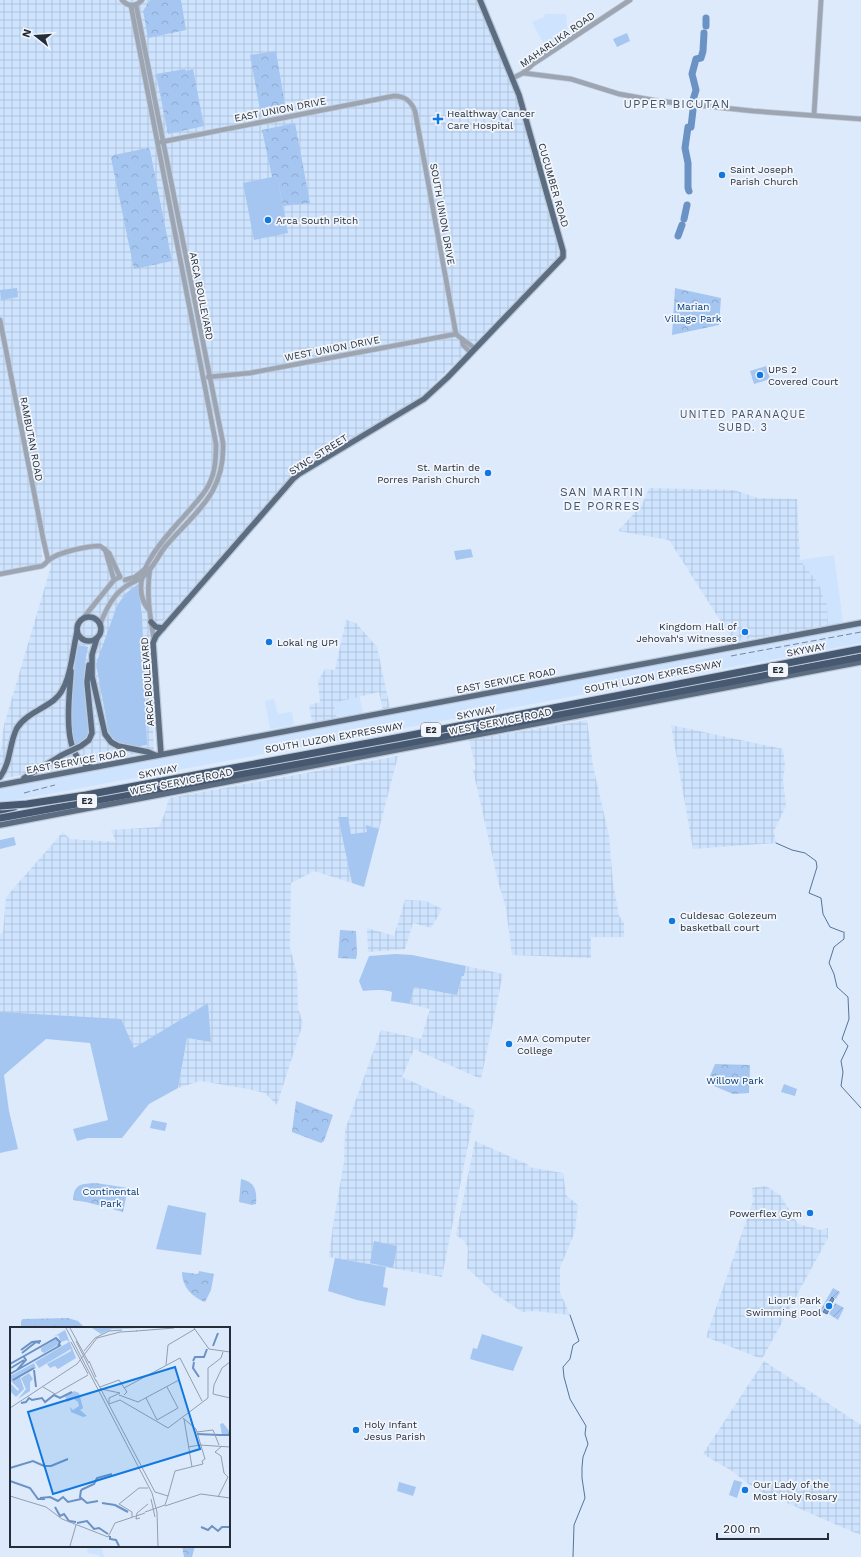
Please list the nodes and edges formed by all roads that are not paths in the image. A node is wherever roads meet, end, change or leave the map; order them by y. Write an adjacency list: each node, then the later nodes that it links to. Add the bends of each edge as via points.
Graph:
1 (122, 0): 6 (street, via 125,4)
2 (142, 0): 6 (street)
3 (480, 0): 8 (main road, CUCUMBER ROAD)
4 (630, 0): 7 (street, MAHARLIKA ROAD)
5 (822, 0): 10 (street)
6 (134, 5): 12 (street, ARCA BOULEVARD)
7 (523, 73): 8 (street, MAHARLIKA ROAD); 10 (street, via 571,79 619,94 658,101)
8 (513, 78): 15 (main road, CUCUMBER ROAD, via 564,255)
9 (406, 99): 12 (street, EAST UNION DRIVE, via 394,96); 14 (street, SOUTH UNION DRIVE, via 415,111)
10 (814, 115): 11 (street)
11 (861, 119)
12 (160, 142): 16 (street, ARCA BOULEVARD); 17 (street, ARCA BOULEVARD)
13 (0, 320): 19 (street, RAMBUTAN ROAD)
14 (456, 334): 15 (street, via 462,339 463,345); 17 (street, WEST UNION DRIVE, via 250,373)
15 (473, 351): 31 (main road, SYNC STREET, via 434,391 415,406 293,479)
16 (204, 376): 17 (street, WEST UNION DRIVE); 20 (street, ARCA BOULEVARD, via 216,444 214,472 205,491 164,539)
17 (210, 378): 20 (street, ARCA BOULEVARD, via 223,443 219,479 209,498)
18 (105, 549): 19 (street, via 96,546 61,553); 23 (street); 24 (street)
19 (48, 560): 21 (street, via 45,565 39,567)
20 (148, 569): 22 (street, ARCA BOULEVARD); 23 (street, ARCA BOULEVARD, via 135,577); 26 (street, ARCA BOULEVARD)
21 (0, 574)
22 (143, 577): 25 (street, ARCA BOULEVARD); 26 (street, ARCA BOULEVARD, via 143,600)
23 (122, 579): 24 (street, ARCA BOULEVARD); 25 (street)
24 (114, 581): 25 (street, via 114,588); 27 (street)
25 (124, 588): 30 (street, ARCA BOULEVARD, via 106,610)
26 (148, 609): 28 (street, ARCA BOULEVARD)
27 (84, 617): 30 (main road, via 94,618); 32 (main road, via 78,623)
28 (151, 622): 31 (main road, via 156,628); 34 (street, ARCA BOULEVARD)
29 (861, 623): 39 (main road, EAST SERVICE ROAD)
30 (100, 625): 33 (main road)
31 (163, 628): 34 (main road)
32 (77, 632): 33 (main road, via 86,641); 37 (main road)
33 (97, 638): 36 (main road, EAST SERVICE ROAD)
34 (154, 640): 39 (main road, ARCA BOULEVARD)
35 (860, 651): 44 (highway, SKYWAY / E2, bridge, via 86,795); 45 (highway, SKYWAY / E2, via 86,801 28,810); 46 (highway, SOUTH LUZON EXPRESSWAY / E2, via 354,754)
36 (92, 655): 39 (main road, EAST SERVICE ROAD, via 93,681 106,736 118,746); 42 (main road, bridge, via 87,682 92,734 81,746)
37 (72, 658): 40 (main road, via 69,732 78,759 84,765); 41 (main road, via 60,694 18,727)
38 (861, 662): 47 (main road, WEST SERVICE ROAD)
39 (158, 755): 40 (main road, EAST SERVICE ROAD)
40 (93, 768): 42 (main road, EAST SERVICE ROAD)
41 (0, 777)
42 (21, 781): 43 (main road, EAST SERVICE ROAD)
43 (0, 785)
44 (0, 806)
45 (0, 811)
46 (0, 818)
47 (0, 825)

